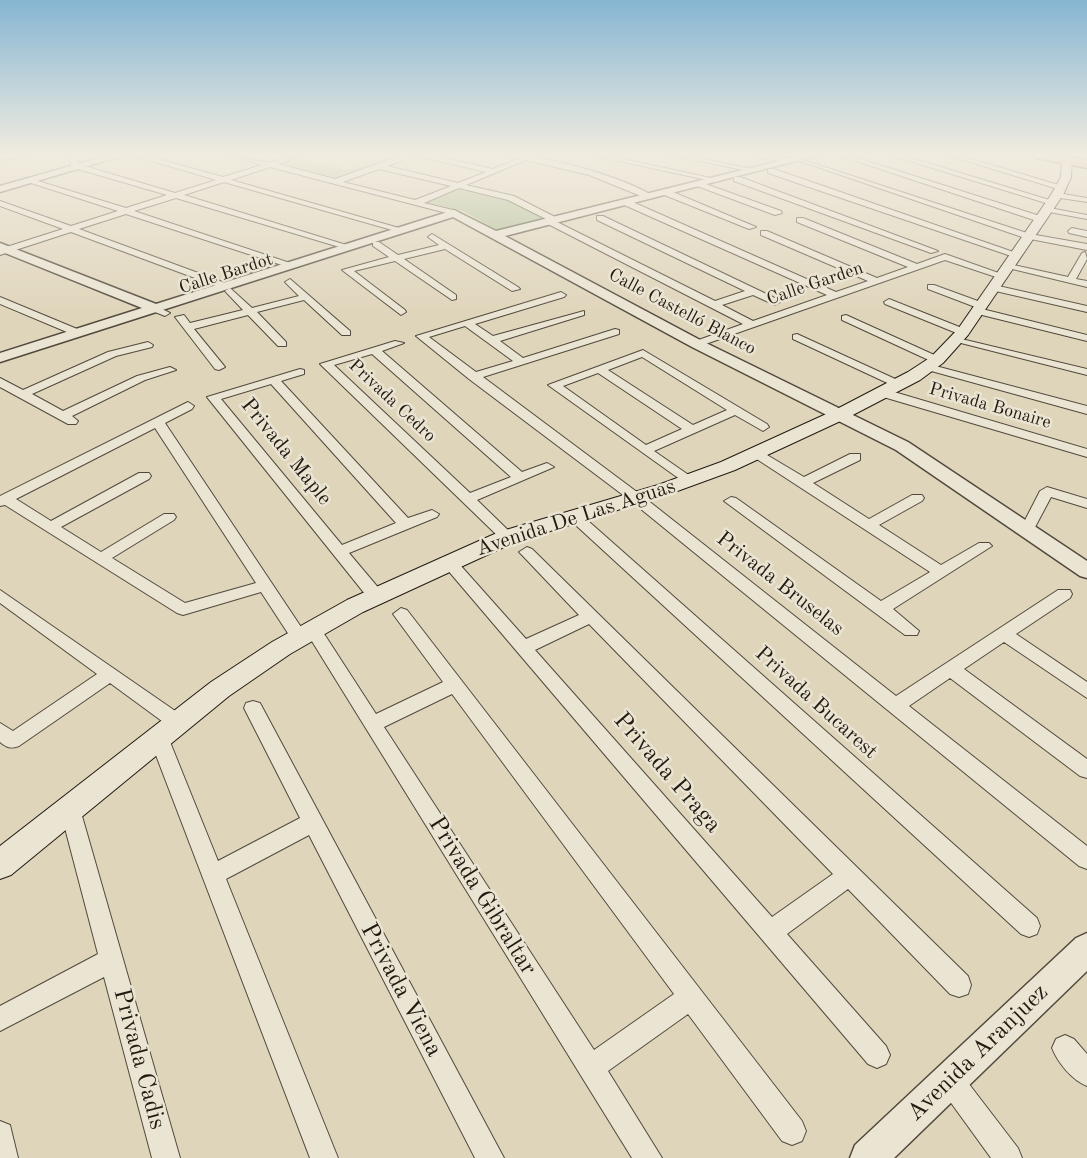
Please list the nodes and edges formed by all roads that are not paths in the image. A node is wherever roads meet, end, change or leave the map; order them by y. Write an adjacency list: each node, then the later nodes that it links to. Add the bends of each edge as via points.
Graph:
1 (11, 208): 25 (street)
2 (117, 208): 17 (street)
3 (135, 208): 17 (street)
4 (220, 208): 38 (street)
5 (323, 208): 26 (street)
6 (436, 208): 19 (street, Calle Castelló Blanco)
7 (529, 208): 22 (street)
8 (602, 208): 22 (street)
9 (639, 208): 57 (street)
10 (704, 208): 24 (street)
11 (765, 208): 18 (street)
12 (816, 208): 35 (street)
13 (857, 208): 47 (street)
14 (942, 208): 33 (street)
15 (1047, 208): 33 (main road, Avenida De Las Aguas)
16 (1064, 208): 20 (street)
17 (126, 211): 25 (street); 45 (street)
18 (778, 213)
19 (459, 214): 26 (street, Calle Bardot); 30 (street, Calle Castelló Blanco); 36 (street, Calle Bardot)
20 (1087, 217)
21 (800, 220): 40 (street)
22 (552, 221): 30 (street); 32 (street)
23 (600, 223): 55 (street)
24 (752, 228)
25 (69, 229): 39 (street); 53 (street)
26 (402, 230): 38 (street, Calle Bardot)
27 (588, 231): 32 (street)
28 (1072, 231): 31 (street)
29 (764, 233): 48 (street)
30 (498, 234): 84 (street, Calle Castelló Blanco)
31 (1087, 234)
32 (575, 235): 63 (street)
33 (1028, 236): 42 (street); 47 (main road, Avenida De Las Aguas)
34 (432, 237): 37 (street)
35 (907, 241): 40 (street); 41 (street)
36 (376, 244): 43 (street, Calle Bardot); 44 (street)
37 (446, 246): 44 (street); 54 (street)
38 (349, 247): 43 (street, Calle Bardot)
39 (2, 250): 66 (street)
40 (877, 251): 46 (street)
41 (934, 251)
42 (1086, 251): 49 (street)
43 (325, 257): 45 (street, Calle Bardot); 53 (street, Calle Bardot)
44 (395, 258): 59 (street); 68 (street, via 347,270)
45 (291, 265): 53 (street, Calle Bardot)
46 (917, 267): 47 (street, Calle Garden, via 945,257); 48 (street, Calle Garden)
47 (1005, 272): 49 (street); 64 (main road, Avenida De Las Aguas); 65 (street)
48 (877, 281): 57 (street, Calle Garden)
49 (1070, 281): 51 (street)
50 (290, 282): 58 (street)
51 (1087, 284)
52 (931, 286): 64 (street)
53 (228, 289): 66 (street, Calle Bardot); 67 (street)
54 (515, 289)
55 (752, 292): 61 (street); 63 (street)
56 (561, 295): 72 (street)
57 (835, 295): 73 (street, Calle Garden)
58 (305, 297): 67 (street); 76 (street)
59 (452, 297)
60 (0, 300): 75 (street)
61 (775, 302)
62 (889, 302): 78 (street)
63 (714, 305): 73 (street)
64 (980, 308): 78 (main road, Avenida De Las Aguas); 80 (street)
65 (1087, 309)
66 (159, 311): 75 (street, Calle Bardot); 90 (street, Calle Bardot)
67 (248, 312): 74 (street); 83 (street)
68 (401, 312)
69 (580, 313): 81 (street)
70 (180, 317): 74 (street)
71 (846, 318): 89 (street)
72 (467, 323): 81 (street); 96 (street, Privada Bruselas, via 421,336)
73 (753, 325): 84 (street, Calle Garden)
74 (188, 327): 91 (street)
75 (78, 332): 87 (street, Calle Bardot)
76 (346, 332)
77 (615, 332): 88 (street)
78 (960, 336): 89 (main road, Avenida De Las Aguas); 95 (street)
79 (797, 337): 99 (street)
80 (1087, 338)
81 (492, 340): 88 (street)
82 (399, 343): 86 (street, Privada Cedro)
83 (282, 344)
84 (698, 344): 105 (street, Calle Castelló Blanco)
85 (148, 345): 101 (street, via 111,354)
86 (374, 350): 115 (street, Privada Cedro); 120 (street, Privada Cedro, via 326,364)
87 (0, 358)
88 (522, 362): 96 (street)
89 (933, 363): 99 (main road, Avenida De Las Aguas); 103 (street)
90 (0, 366)
91 (219, 367)
92 (599, 369): 104 (street, via 643,353); 108 (street); 109 (street, via 554,385)
93 (170, 370): 101 (street, via 141,378 68,419)
94 (300, 372): 97 (street, Privada Maple)
95 (1087, 372)
96 (473, 377): 118 (street, Privada Bruselas)
97 (274, 380): 127 (street, Privada Maple); 133 (street, Privada Maple, via 213,397)
98 (0, 383): 101 (street)
99 (900, 385): 100 (main road, Avenida De Las Aguas)
100 (884, 393): 105 (main road, Avenida De Las Aguas); 111 (street, Privada Bonaire)
101 (21, 395)
102 (188, 406): 106 (street)
103 (1087, 410)
104 (735, 411): 107 (street); 108 (street)
105 (841, 414): 110 (main road, Avenida De Las Aguas); 130 (street, Calle Castelló Blanco, via 902,446)
106 (157, 421): 121 (street); 140 (street, Privada Gibraltar)
107 (763, 427)
108 (692, 430): 109 (street)
109 (645, 450): 116 (street)
110 (757, 453): 116 (main road, Avenida De Las Aguas); 117 (street)
111 (1087, 453)
112 (855, 457): 117 (street)
113 (547, 467): 115 (street)
114 (144, 476): 129 (street)
115 (522, 478): 120 (street)
116 (688, 481): 118 (main road, Avenida De Las Aguas)
117 (803, 483): 128 (street)
118 (636, 498): 125 (main road, Avenida De Las Aguas); 155 (street, Privada Bruselas)
119 (917, 498): 128 (street)
120 (468, 499): 131 (street, Privada Cedro)
121 (3, 501): 129 (street)
122 (731, 501): 144 (street)
123 (1087, 504): 130 (street, via 1047,491)
124 (432, 514): 127 (street)
125 (573, 515): 131 (main road, Avenida De Las Aguas); 167 (street, Privada Bucarest)
126 (169, 517): 135 (street)
127 (406, 525): 133 (street)
128 (868, 525): 139 (street)
129 (51, 527): 135 (street)
130 (1028, 528): 137 (street, Calle Castelló Blanco)
131 (507, 537): 136 (main road, Avenida De Las Aguas)
132 (984, 546): 139 (street)
133 (340, 551): 143 (street, Privada Maple)
134 (527, 552): 146 (street)
135 (102, 558): 140 (street, via 184,609)
136 (448, 561): 143 (main road, Avenida De Las Aguas); 150 (street, Privada Praga)
137 (1079, 562): 138 (street, Calle Castelló Blanco)
138 (1087, 570)
139 (941, 572): 144 (street)
140 (265, 586): 148 (street, Privada Gibraltar)
141 (1064, 594): 149 (street)
142 (0, 595): 152 (street)
143 (375, 596): 148 (main road, Avenida De Las Aguas)
144 (881, 609): 147 (street)
145 (401, 614): 154 (street)
146 (591, 616): 150 (street); 166 (street)
147 (911, 631)
148 (306, 634): 157 (street, Privada Gibraltar); 158 (main road, Avenida De Las Aguas, via 220,689)
149 (1004, 634): 151 (street); 153 (street)
150 (523, 648): 168 (street, Privada Praga)
151 (951, 669): 155 (street); 160 (street)
152 (110, 674): 158 (street); 159 (street, via 12,741)
153 (1083, 683)
154 (454, 685): 157 (street); 172 (street)
155 (897, 705): 163 (street, Privada Bruselas)
156 (253, 708): 162 (street, Privada Viena)
157 (372, 724): 176 (street, Privada Gibraltar)
158 (168, 730): 161 (main road, Avenida De Las Aguas); 165 (street)
159 (0, 731)
160 (1087, 771)
161 (70, 809): 164 (main road, Avenida De Las Aguas); 170 (street, Privada Cadis)
162 (313, 822): 165 (street); 184 (street, Privada Viena)
163 (1087, 859)
164 (0, 865)
165 (213, 875): 183 (street)
166 (850, 875): 168 (street); 171 (street)
167 (1029, 926)
168 (770, 932): 175 (street, Privada Praga)
169 (1087, 949): 178 (street, Avenida Aranjuez)
170 (112, 960): 173 (street, Privada Cadis); 182 (street, Privada Cadis)
171 (959, 985)
172 (691, 997): 176 (street); 179 (street)
173 (0, 1020)
174 (1065, 1048): 177 (street)
175 (877, 1055)
176 (591, 1068): 185 (street, Privada Gibraltar)
177 (1087, 1073)
178 (950, 1080): 186 (street, Avenida Aranjuez); 187 (street)
179 (792, 1131)
180 (0, 1135): 181 (street)
181 (4, 1158)
182 (166, 1158)
183 (324, 1158)
184 (490, 1158)
185 (648, 1158)
186 (869, 1158)
187 (1008, 1158)

